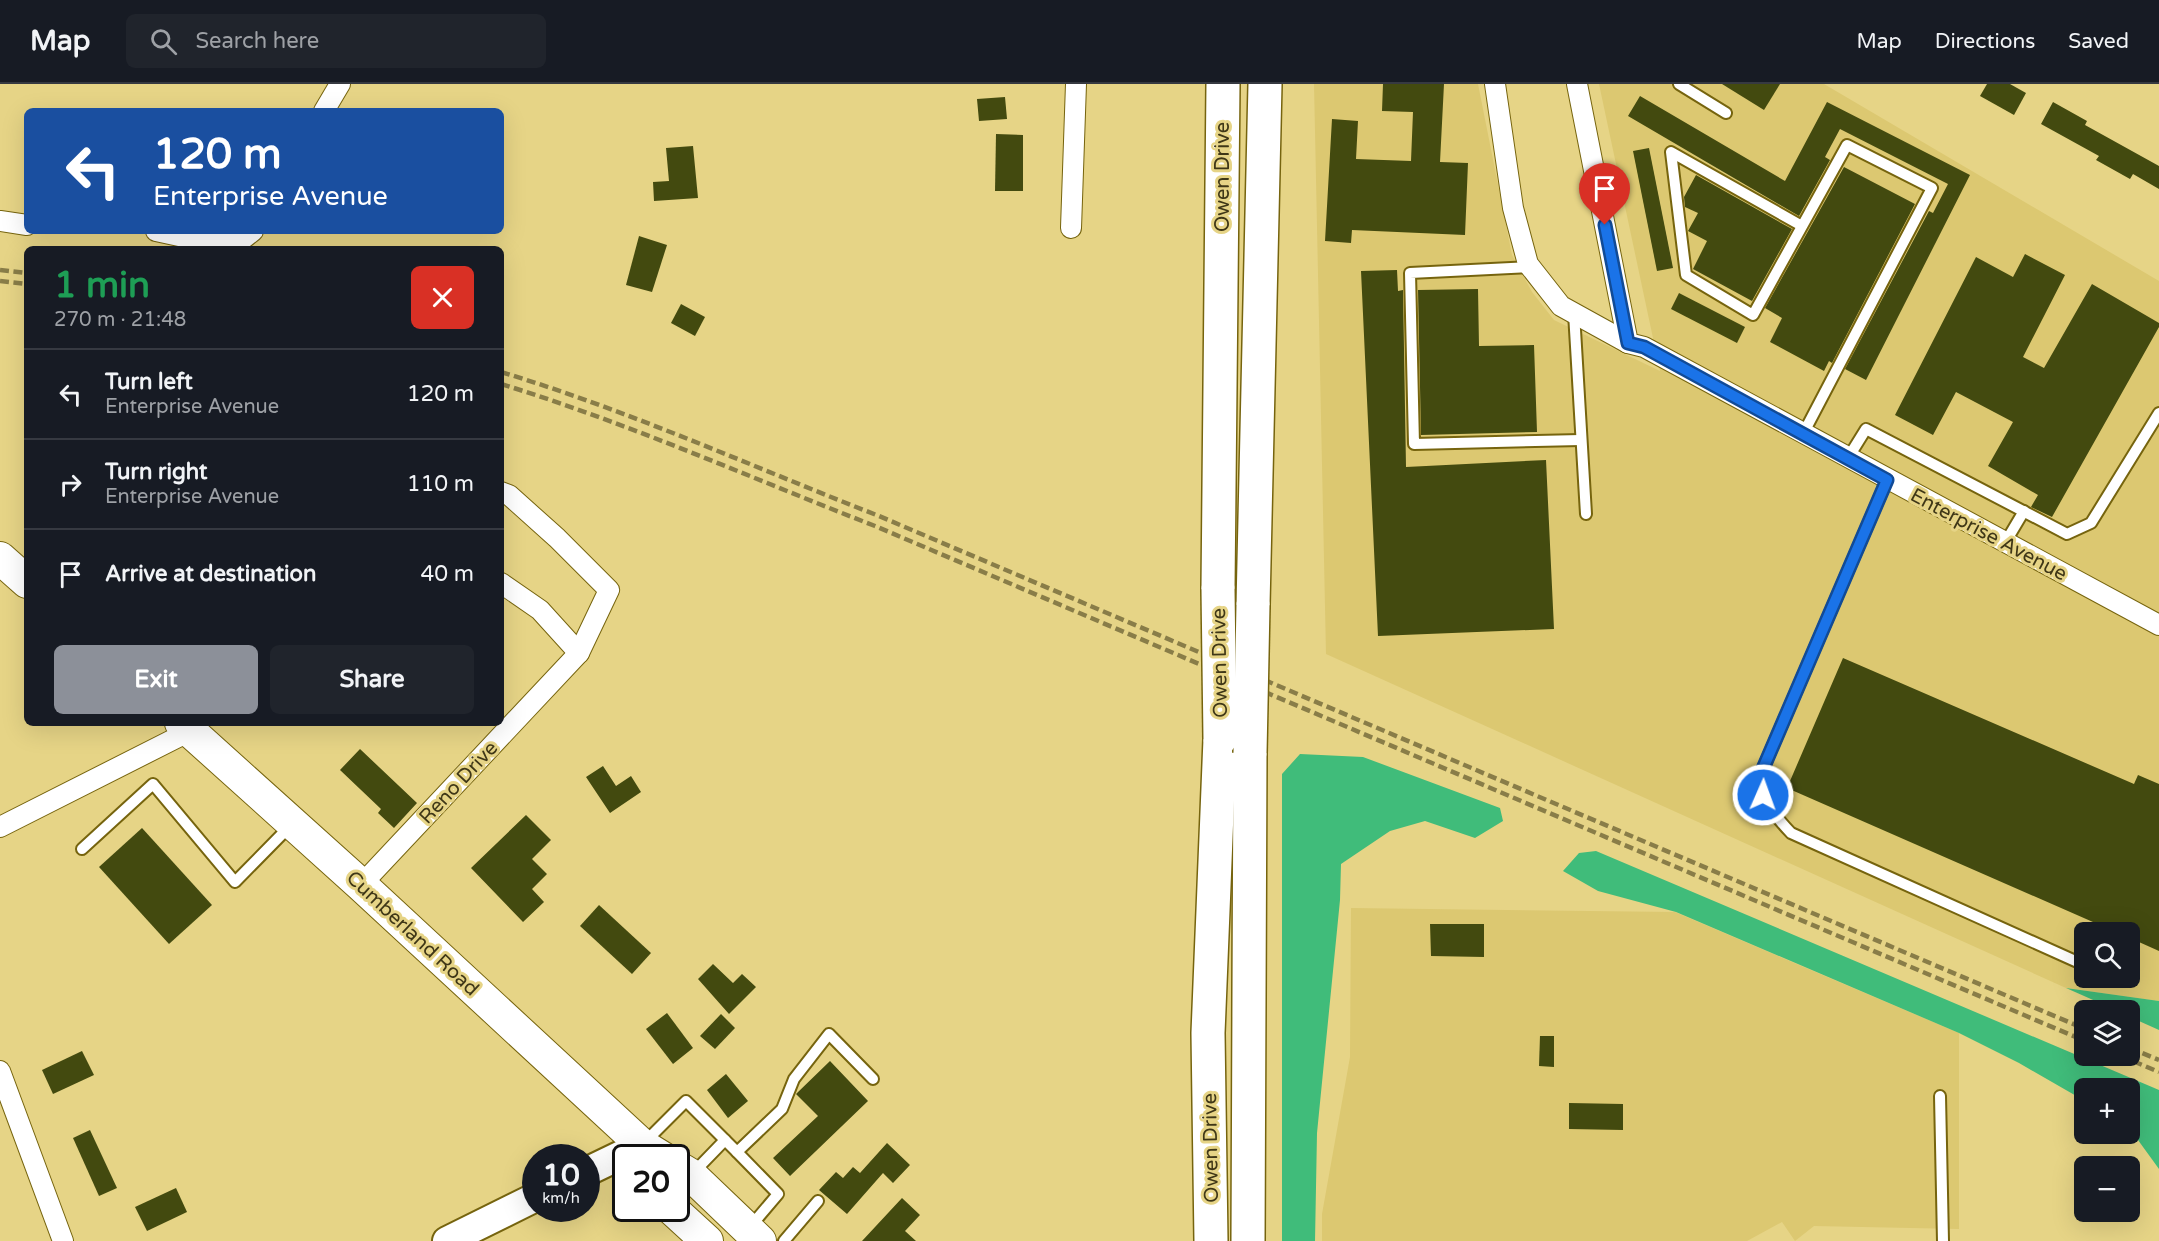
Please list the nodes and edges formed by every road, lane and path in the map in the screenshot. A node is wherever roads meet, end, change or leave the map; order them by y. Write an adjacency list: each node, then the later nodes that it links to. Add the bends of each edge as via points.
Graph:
1 (340, 84): 8 (street)
2 (1076, 84): 13 (street)
3 (1223, 84): 56 (highway, Owen Drive, bridge, via 1220,739 1208,1033)
4 (1265, 84): 57 (highway, Owen Drive, bridge, via 1250,753)
5 (1495, 84): 16 (street, Enterprise Avenue, via 1513,208)
6 (1577, 84): 18 (street)
7 (1680, 84): 9 (lane)
8 (326, 108)
9 (1726, 113)
10 (0, 221): 11 (street)
11 (24, 225)
12 (1802, 226): 12 (lane, via 1691,163 1671,152 1686,275 1753,315); 20 (lane, via 1847,145 1932,188)
13 (1071, 228)
14 (170, 234): 15 (street, via 216,244 239,242)
15 (249, 234)
16 (1531, 267): 17 (street, Enterprise Avenue, via 1561,306); 21 (lane, via 1410,273 1414,444)
17 (1574, 313): 18 (street, Enterprise Avenue); 21 (lane)
18 (1628, 343): 20 (street, Enterprise Avenue, via 1644,347)
19 (2159, 413): 25 (lane, via 2091,523 2067,534)
20 (1803, 434): 22 (street, Enterprise Avenue)
21 (1581, 440): 26 (lane)
22 (1848, 458): 23 (street, Enterprise Avenue); 25 (lane, via 1866,429)
23 (1887, 480): 27 (street, Enterprise Avenue); 38 (lane, via 1762,771 1763,795 1771,812 1791,833)
24 (504, 493): 32 (street, Reno Drive, via 557,537 609,590)
25 (2024, 511): 27 (lane)
26 (1586, 514)
27 (2005, 543): 31 (street, Enterprise Avenue)
28 (0, 558): 29 (main road)
29 (24, 579)
30 (504, 585): 32 (street, via 540,610)
31 (2159, 625)
32 (579, 653): 37 (street, Reno Drive)
33 (185, 727): 34 (main road, Cumberland Road); 35 (street)
34 (293, 823): 36 (lane, via 235,882 153,784); 37 (main road, Cumberland Road)
35 (0, 827)
36 (82, 849)
37 (361, 885): 43 (main road, Cumberland Road)
38 (2074, 960)
39 (0, 1071): 52 (street)
40 (873, 1079): 45 (lane, via 829,1034 794,1079 782,1109)
41 (1940, 1096): 58 (lane)
42 (725, 1140): 44 (lane, via 686,1101); 45 (lane); 46 (lane)
43 (640, 1144)
44 (658, 1144)
45 (737, 1152): 51 (lane, via 778,1194)
46 (690, 1166)
47 (690, 1176): 51 (main road)
48 (818, 1201): 55 (lane)
49 (522, 1204): 53 (main road)
50 (686, 1222): 54 (main road)
51 (754, 1235)
52 (63, 1241)
53 (447, 1241)
54 (707, 1241)
55 (784, 1241)
56 (1211, 1241)
57 (1248, 1241)
58 (1943, 1241)

